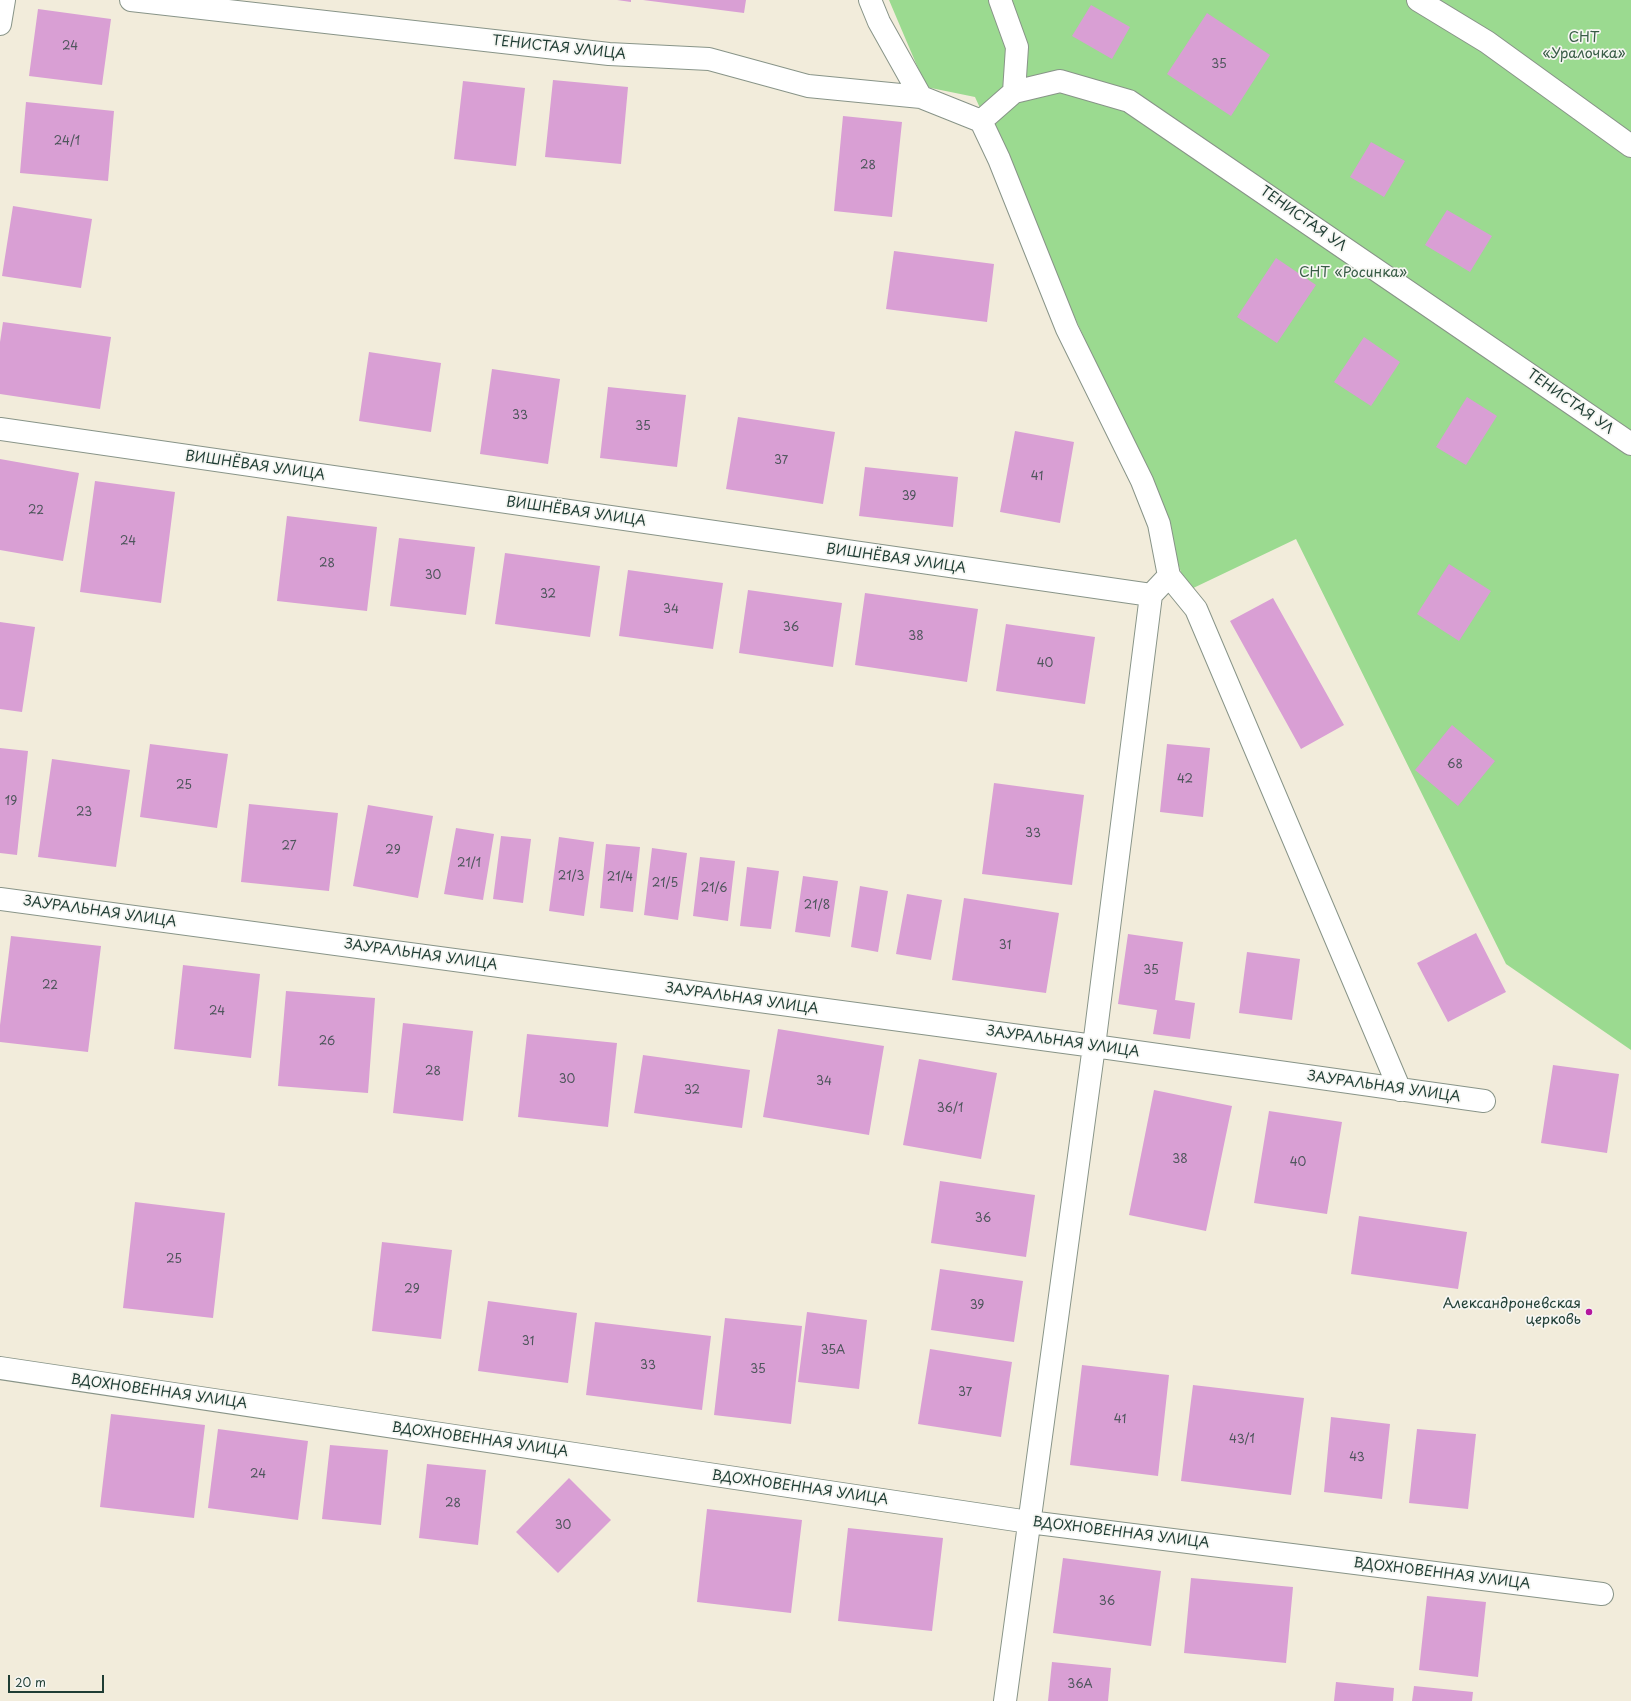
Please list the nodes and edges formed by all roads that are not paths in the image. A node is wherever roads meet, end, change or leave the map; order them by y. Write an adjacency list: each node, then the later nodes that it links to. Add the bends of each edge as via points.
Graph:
1 (4, 0): 6 (street)
2 (131, 0): 8 (street, ТЕНИСТАЯ УЛИЦА, via 609,54 709,59 808,86)
3 (870, 0): 8 (street, via 879,22)
4 (1000, 0): 7 (street, via 1017,47)
5 (1418, 0): 10 (street, via 1487,42)
6 (0, 24)
7 (1014, 92): 9 (street, ТЕНИСТАЯ УЛ); 12 (street, ТЕНИСТАЯ УЛ, via 1060,81 1129,101)
8 (921, 97): 9 (street, ТЕНИСТАЯ УЛИЦА)
9 (981, 121): 13 (street, via 999,159 1067,329 1142,481 1159,524)
10 (1631, 146)
11 (0, 429): 14 (street, ВИШНЁВАЯ УЛИЦА)
12 (1631, 444)
13 (1169, 576): 14 (street); 17 (street, via 1196,609)
14 (1151, 595): 16 (street)
15 (0, 899): 16 (street, ЗАУРАЛЬНАЯ УЛИЦА)
16 (1094, 1046): 17 (street, ЗАУРАЛЬНАЯ УЛИЦА); 20 (street)
17 (1400, 1090): 18 (street, ЗАУРАЛЬНАЯ УЛИЦА)
18 (1484, 1101)
19 (0, 1368): 20 (street, ВДОХНОВЕННАЯ УЛИЦА)
20 (1030, 1522): 21 (street, ВДОХНОВЕННАЯ УЛИЦА); 22 (street)
21 (1602, 1594)
22 (1005, 1701)

